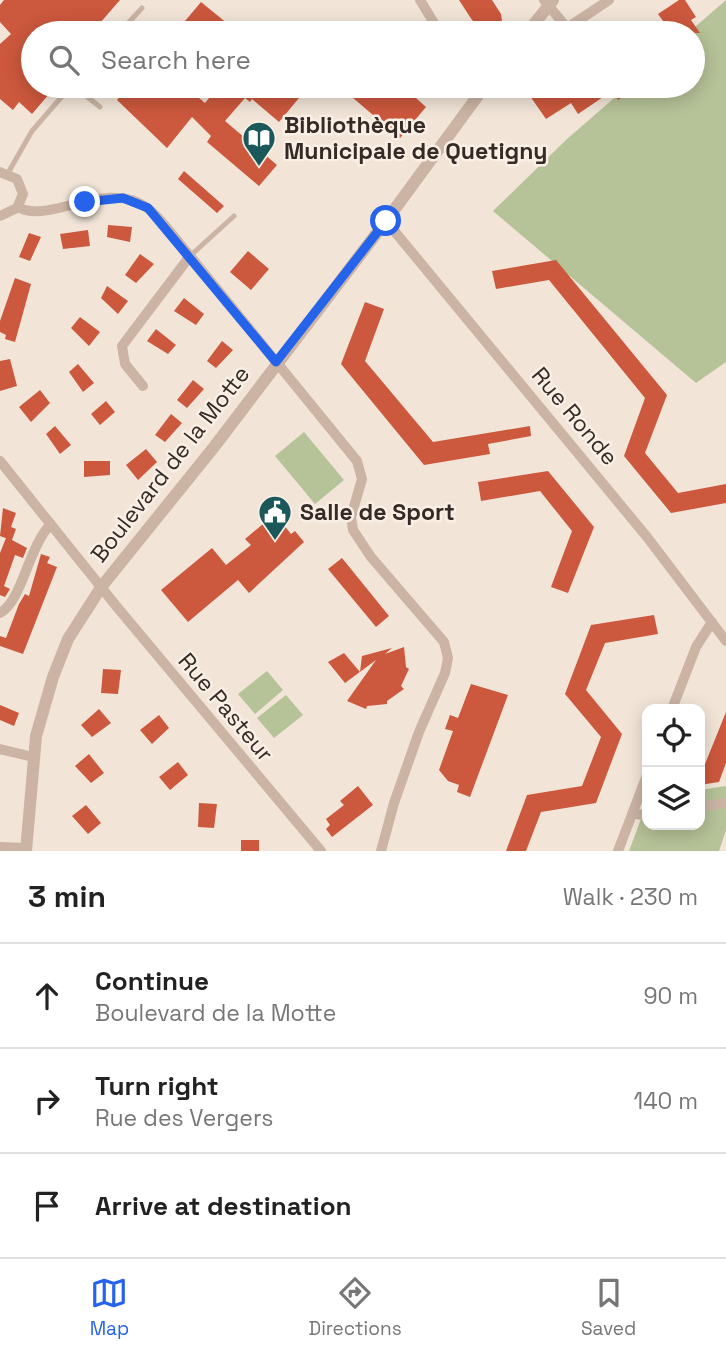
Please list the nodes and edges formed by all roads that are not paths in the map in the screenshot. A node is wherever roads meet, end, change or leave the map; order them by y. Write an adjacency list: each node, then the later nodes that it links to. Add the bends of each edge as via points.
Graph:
1 (421, 0): 6 (street)
2 (609, 0): 9 (street)
3 (549, 2): 7 (street); 8 (street)
4 (142, 8): 5 (lane)
5 (130, 21)
6 (433, 21)
7 (536, 21)
8 (562, 21)
9 (578, 21)
10 (62, 98): 14 (lane, via 32,131)
11 (88, 98): 13 (lane)
12 (468, 98): 18 (street, Boulevard de la Motte)
13 (100, 107)
14 (4, 173): 15 (street, via 21,186)
15 (18, 207): 16 (street); 19 (street, via 33,212 123,198 148,208)
16 (0, 216)
17 (234, 216): 19 (lane)
18 (386, 221): 20 (street, Boulevard de la Motte); 26 (street, Rue Ronde, via 648,537)
19 (190, 256): 20 (street); 21 (street, via 122,346 125,364)
20 (276, 362): 24 (street, Boulevard de la Motte); 39 (street, via 357,461 362,479 351,517 357,538 447,650 445,673 419,732)
21 (143, 386)
22 (0, 461): 23 (street, Rue Pasteur)
23 (51, 524): 24 (street, Rue Pasteur); 25 (street, via 38,537 12,602)
24 (102, 586): 30 (street, Boulevard de la Motte, via 68,639 52,677); 38 (street, Rue Pasteur)
25 (0, 613)
26 (712, 622): 27 (street, Rue Ronde); 28 (street, via 696,648)
27 (726, 641)
28 (674, 704)
29 (0, 749): 30 (street)
30 (33, 757): 37 (street, Boulevard de la Motte)
31 (642, 788): 34 (street)
32 (726, 803): 33 (street)
33 (705, 806)
34 (632, 813): 35 (street); 40 (street)
35 (642, 815)
36 (0, 847): 37 (street, Boulevard de la Motte)
37 (26, 850)
38 (321, 851)
39 (381, 851)
40 (618, 851)

